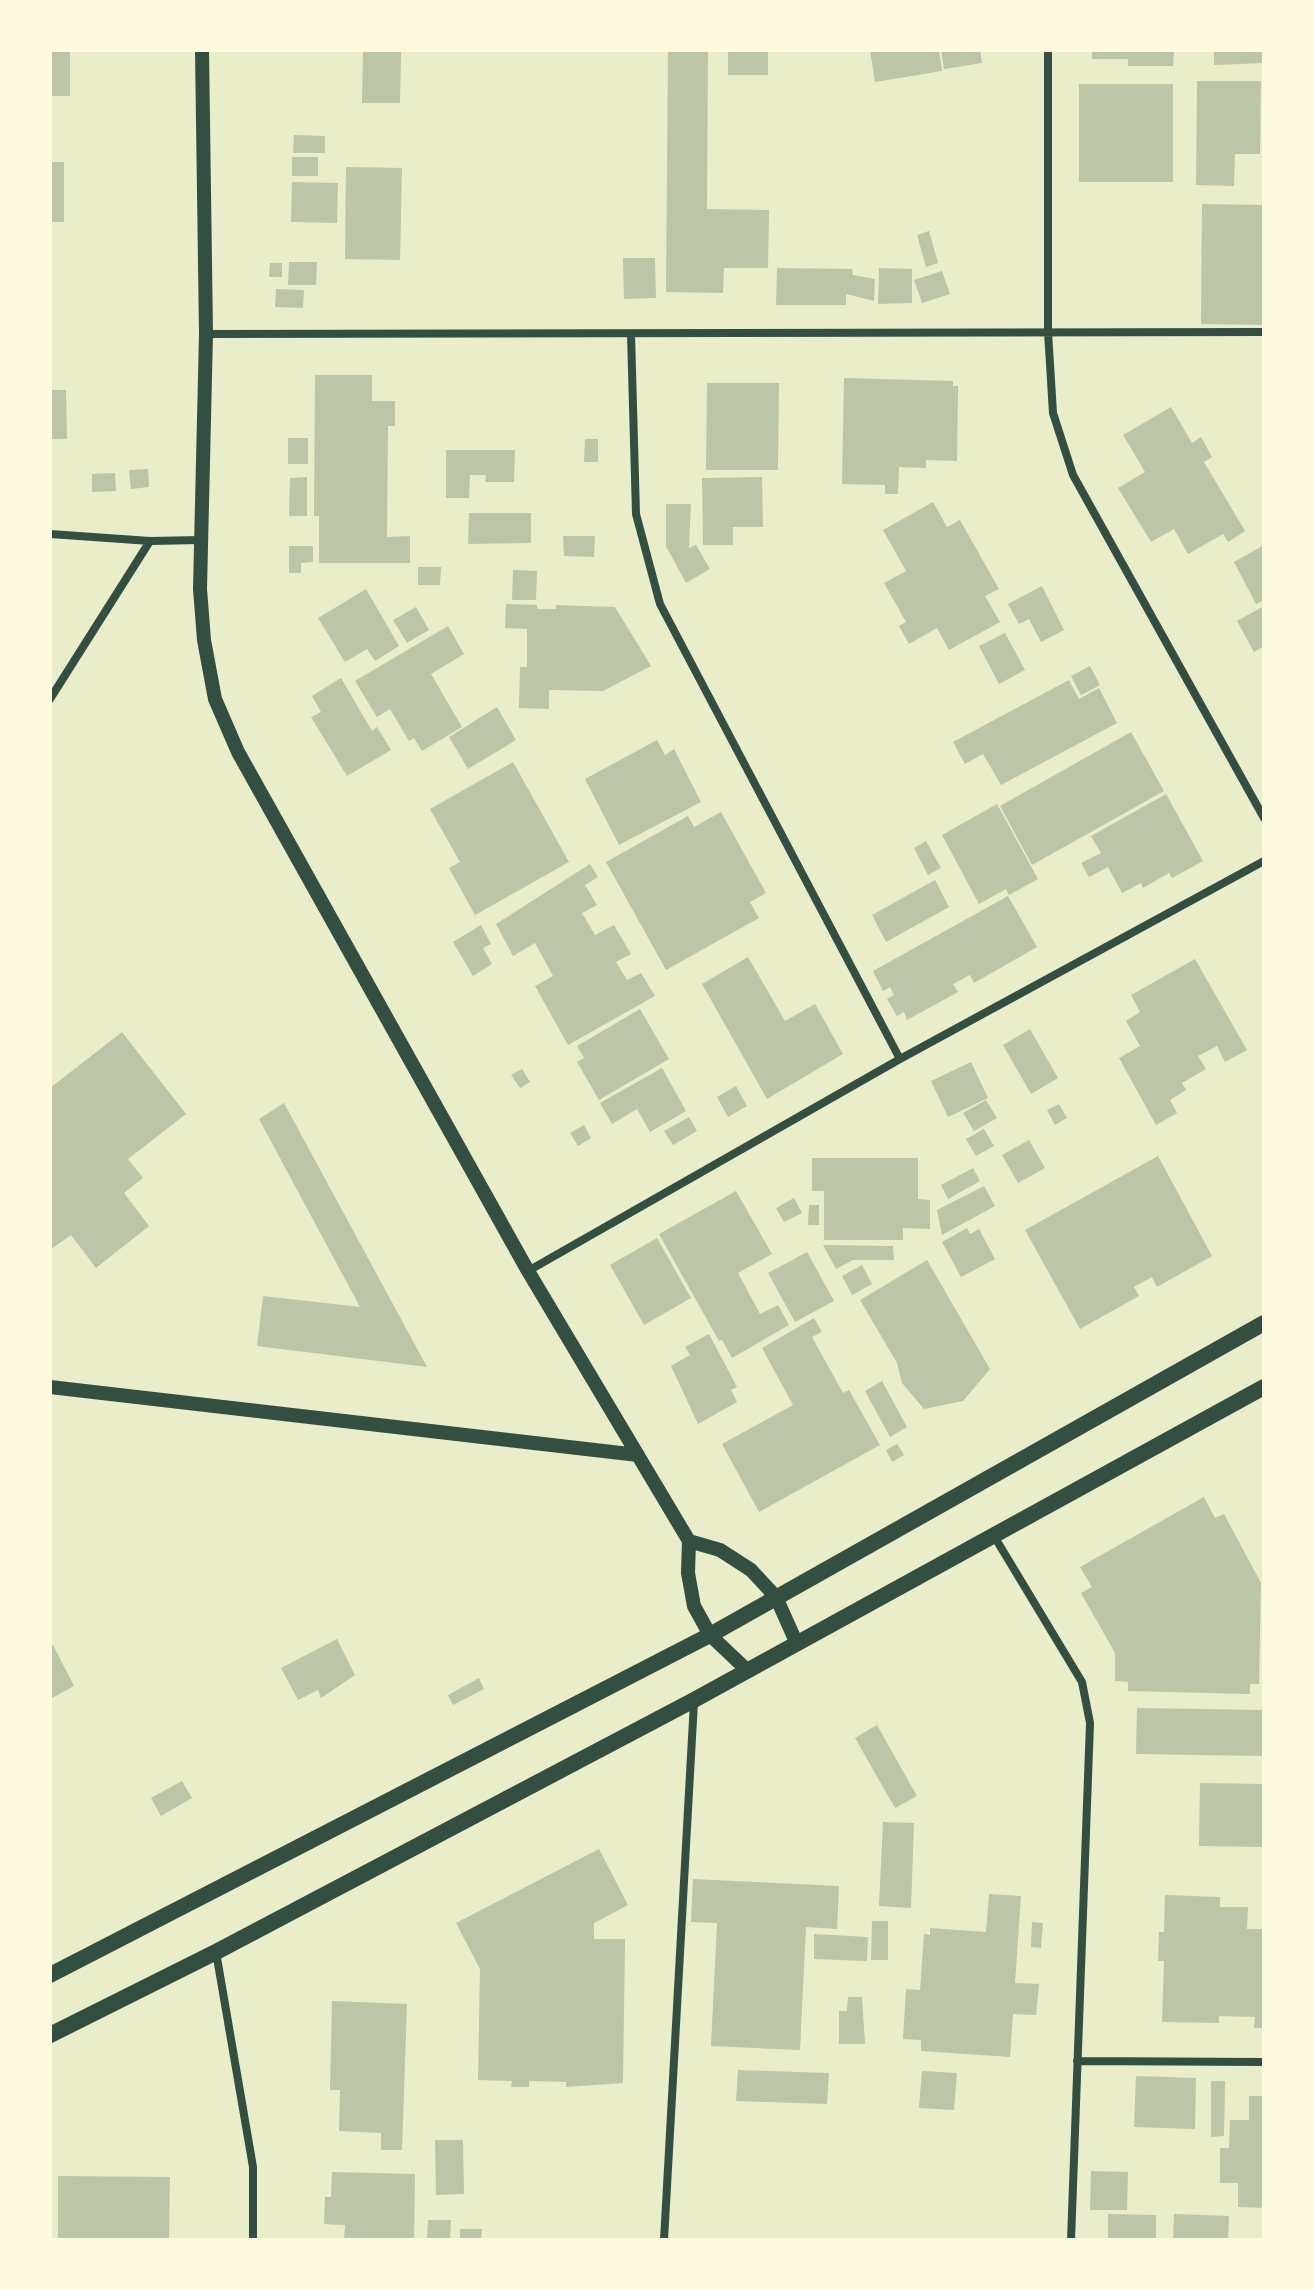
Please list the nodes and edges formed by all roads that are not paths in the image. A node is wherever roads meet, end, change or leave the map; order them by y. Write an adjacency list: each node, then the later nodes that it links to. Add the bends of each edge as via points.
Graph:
1 (202, 50): 5 (street)
2 (1048, 50): 3 (street)
3 (1048, 332): 4 (street); 6 (street); 11 (street, via 1053,413 1073,475)
4 (1264, 332)
5 (206, 334): 6 (street); 8 (street)
6 (631, 334): 13 (street, via 636,514 660,604)
7 (50, 534): 9 (street)
8 (201, 540): 9 (street); 14 (street, via 204,640 215,699 238,752)
9 (150, 541): 10 (street)
10 (50, 699)
11 (1264, 818)
12 (1264, 861): 13 (street)
13 (900, 1059): 14 (street)
14 (528, 1271): 18 (street)
15 (1264, 1323): 21 (main road)
16 (50, 1387): 18 (street)
17 (1264, 1387): 19 (main road)
18 (638, 1455): 20 (street)
19 (994, 1535): 23 (main road); 29 (street, via 1082,1682 1090,1723)
20 (689, 1541): 21 (street, via 720,1550 751,1570); 22 (street, via 694,1606)
21 (776, 1597): 22 (main road); 23 (street)
22 (710, 1635): 24 (street); 27 (main road)
23 (797, 1644): 24 (main road)
24 (748, 1671): 25 (main road)
25 (694, 1700): 26 (main road); 32 (street)
26 (216, 1952): 28 (main road); 31 (street, via 253,2167)
27 (50, 1975)
28 (50, 2035)
29 (1077, 2061): 30 (street); 33 (street)
30 (1264, 2062)
31 (253, 2240)
32 (664, 2240)
33 (1071, 2240)

